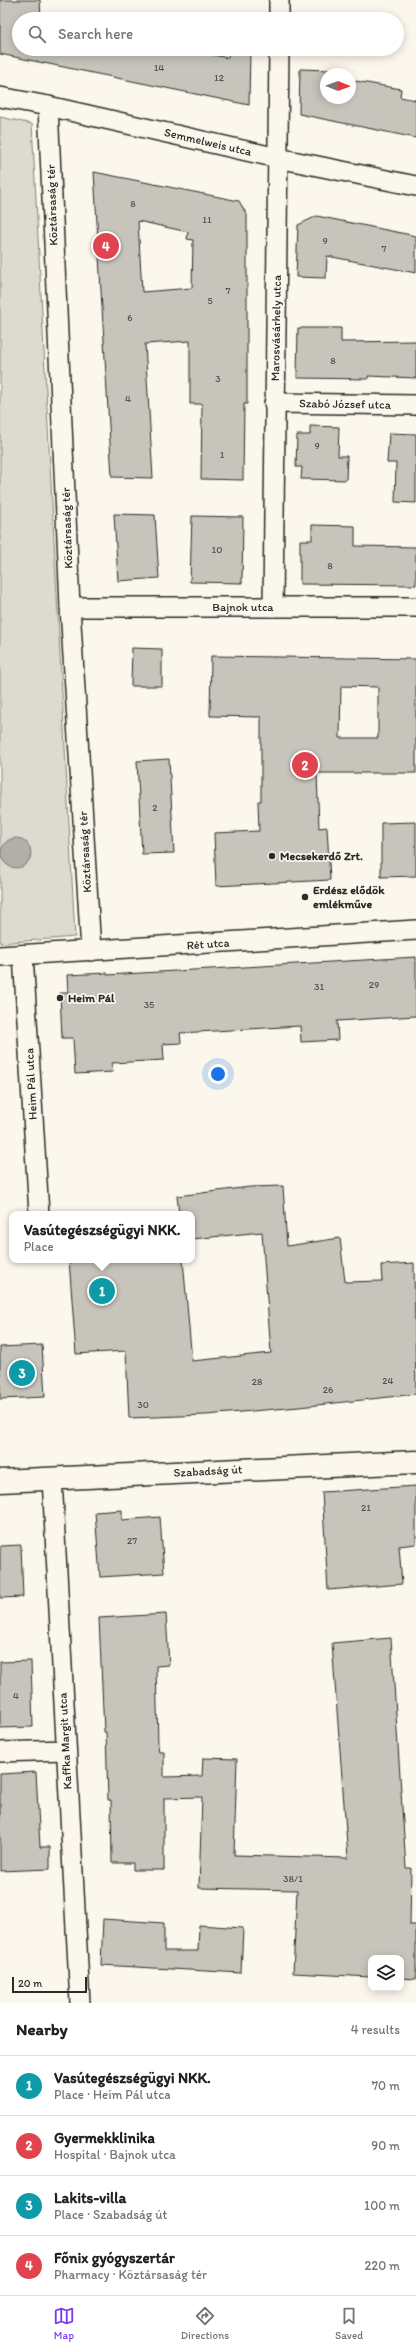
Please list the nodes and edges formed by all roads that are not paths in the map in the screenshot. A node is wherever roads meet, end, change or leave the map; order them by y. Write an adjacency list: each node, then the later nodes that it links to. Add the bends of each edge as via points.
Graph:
1 (279, 0): 2 (street)
2 (279, 12)
3 (278, 56): 6 (street, Marosvásárhely utca)
4 (0, 98): 5 (street, Semmelweis utca)
5 (48, 106): 6 (street, Semmelweis utca); 10 (street, Köztársaság tér)
6 (278, 158): 7 (street, Semmelweis utca); 8 (street, Marosvásárhely utca)
7 (416, 186)
8 (274, 403): 9 (street, Szabó József utca); 11 (street, Marosvásárhely utca)
9 (416, 405)
10 (70, 607): 11 (street, Bajnok utca); 14 (street, Köztársaság tér)
11 (273, 607): 12 (street, Bajnok utca)
12 (416, 607)
13 (416, 930): 14 (street, Rét utca)
14 (92, 951): 15 (street, Rét utca)
15 (23, 955): 16 (street, Rét utca); 17 (street, Heim Pál utca)
16 (0, 956)
17 (39, 1211)
18 (416, 1462): 19 (street, Szabadság út)
19 (52, 1478): 20 (street, Szabadság út); 21 (street, Kaffka Margit utca)
20 (0, 1481)
21 (66, 1750): 22 (street); 23 (street, Kaffka Margit utca)
22 (0, 1752)
23 (80, 2003)

